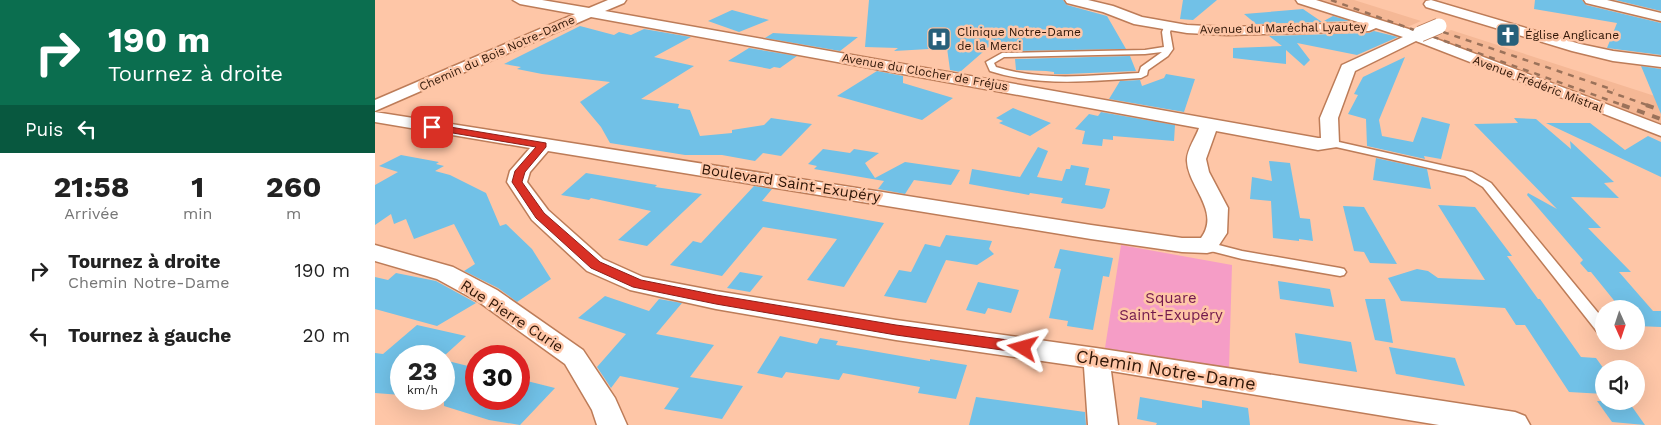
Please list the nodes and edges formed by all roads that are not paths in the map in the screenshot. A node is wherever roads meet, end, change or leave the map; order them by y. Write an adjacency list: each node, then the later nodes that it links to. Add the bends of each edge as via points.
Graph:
1 (520, 0): 7 (street, Avenue du Clocher de Fréjus)
2 (619, 0): 7 (street, Chemin du Bois Notre-Dame)
3 (1072, 0): 12 (street, Avenue du Maréchal Lyautey)
4 (1303, 0): 11 (street, Avenue Frédéric Mistral)
5 (1591, 0): 9 (street)
6 (1428, 2): 8 (street); 10 (street)
7 (591, 12): 16 (street, Chemin du Bois Notre-Dame); 18 (street, Avenue du Clocher de Fréjus)
8 (1471, 16): 10 (street); 15 (street, via 1577,48)
9 (1661, 17)
10 (1441, 21): 13 (street, bridge)
11 (1379, 25): 12 (street, Avenue du Maréchal Lyautey, via 1227,31); 13 (street, Avenue Frédéric Mistral)
12 (1168, 27): 14 (lane, via 1165,32)
13 (1418, 35): 19 (street, Avenue Frédéric Mistral); 20 (street, via 1348,68 1329,118)
14 (1169, 49): 14 (lane, via 1141,75 1037,78 1006,74 993,69 990,62 1002,55)
15 (1661, 62)
16 (375, 106)
17 (375, 117): 21 (street, Boulevard Saint-Exupéry)
18 (1210, 124): 20 (street, Avenue du Clocher de Fréjus, via 1318,144); 22 (street, via 1196,159 1217,208 1216,233)
19 (1661, 131)
20 (1330, 143): 25 (lane, via 1468,174 1487,185)
21 (543, 145): 22 (street, Boulevard Saint-Exupéry, via 1081,230); 26 (street, Chemin Notre-Dame, via 520,171 517,182 540,215 595,265 638,284 896,330)
22 (1207, 246): 24 (lane, Boulevard Saint-Exupéry)
23 (375, 252): 27 (street, Rue Pierre Curie, via 445,273 488,296 574,357 605,406)
24 (1340, 272)
25 (1595, 319)
26 (1096, 358): 28 (street); 29 (street, Chemin Notre-Dame)
27 (612, 425)
28 (1103, 425)
29 (1515, 425)

